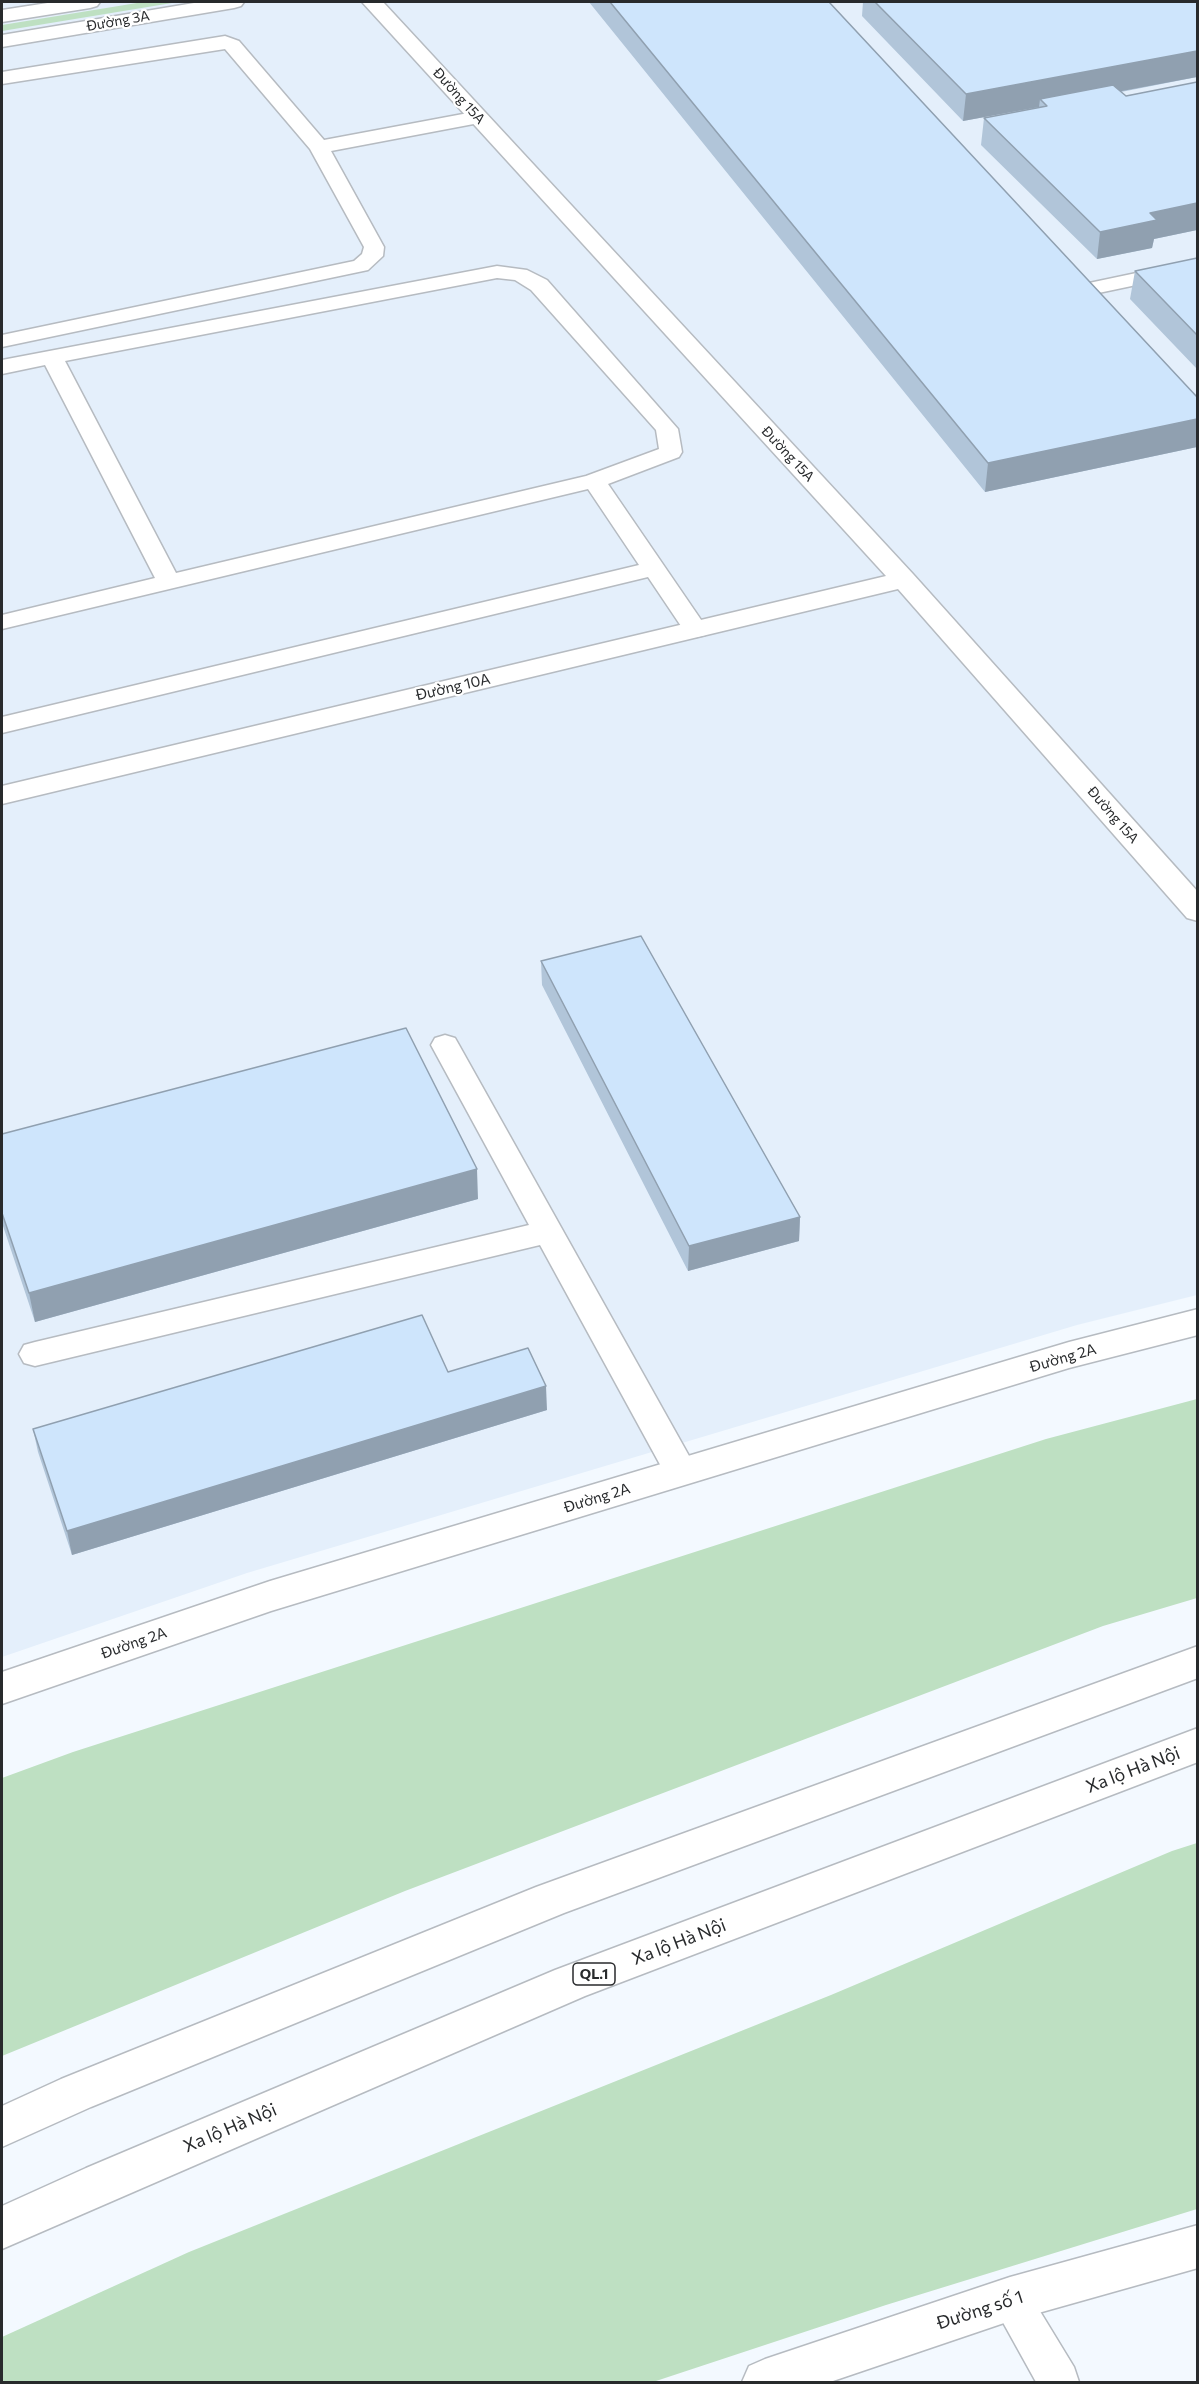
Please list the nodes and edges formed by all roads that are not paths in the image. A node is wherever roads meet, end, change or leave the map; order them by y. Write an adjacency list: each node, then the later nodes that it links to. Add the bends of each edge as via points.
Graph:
1 (90, 2): 4 (main road, Đường 3A)
2 (234, 2): 5 (main road, Đường 3A)
3 (372, 2): 7 (main road, Đường 15A)
4 (2, 16)
5 (2, 41)
6 (2, 78): 8 (lane, via 225,42 232,45)
7 (479, 117): 8 (lane); 18 (main road, Đường 15A)
8 (319, 147): 13 (lane, via 375,247 361,267)
9 (1197, 266): 11 (lane)
10 (1073, 271): 11 (lane)
11 (1089, 289): 12 (lane)
12 (1104, 306)
13 (2, 341)
14 (52, 357): 15 (lane); 16 (lane, via 497,272 520,274 539,285 667,429 671,452); 19 (lane)
15 (2, 367)
16 (594, 482): 17 (lane); 19 (lane)
17 (656, 568): 21 (lane); 22 (lane)
18 (904, 580): 21 (main road, Đường 10A); 24 (main road, Đường 15A)
19 (169, 583): 20 (lane)
20 (2, 622)
21 (696, 630): 23 (main road, Đường 10A)
22 (2, 725)
23 (2, 795)
24 (1197, 911)
25 (445, 1045): 26 (lane)
26 (548, 1232): 28 (lane); 29 (lane)
27 (1197, 1322): 29 (main road, Đường 2A, via 1077,1353)
28 (35, 1354)
29 (681, 1472): 31 (main road, Đường 2A, via 270,1596)
30 (1197, 1662): 33 (main road, via 550,1900 76,2093)
31 (2, 1688)
32 (1197, 1745): 34 (main road, Xa lộ Hà Nội / QL.1, via 570,1983)
33 (2, 2127)
34 (2, 2228)
35 (1197, 2246): 36 (main road, Đường số 1)
36 (1010, 2300): 37 (main road, Đường số 1); 38 (lane)
37 (765, 2382)
38 (1059, 2382)

